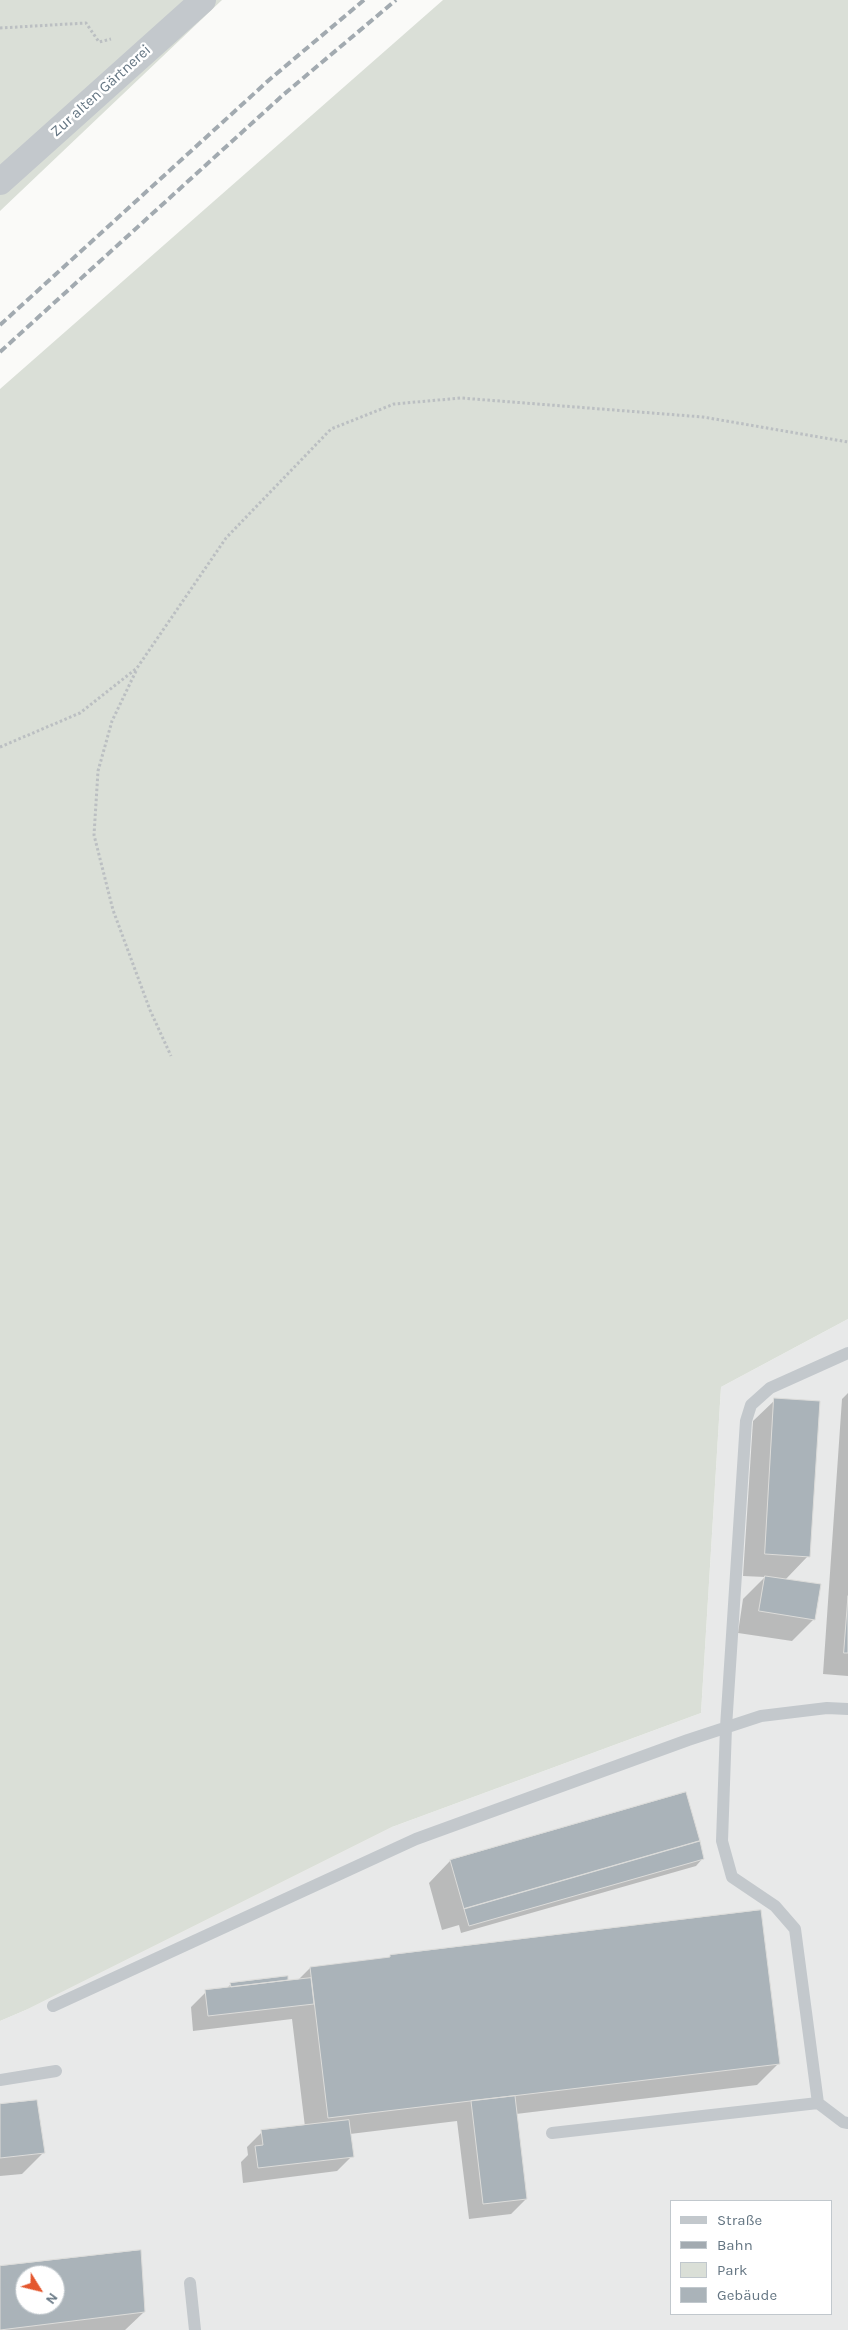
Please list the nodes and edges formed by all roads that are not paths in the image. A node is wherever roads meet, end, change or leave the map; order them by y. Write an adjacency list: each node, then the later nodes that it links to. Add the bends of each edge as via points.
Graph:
1 (203, 0): 2 (street, Zur alten Gärtnerei)
2 (0, 182)
3 (848, 1352): 5 (lane, via 770,1388 751,1405 746,1421)
4 (848, 1710): 5 (lane, via 827,1708 761,1716)
5 (726, 1727): 6 (lane, via 416,1840); 9 (lane, via 722,1841 732,1877 775,1906 795,1929)
6 (53, 2006)
7 (56, 2071): 8 (lane)
8 (0, 2080)
9 (818, 2103): 10 (lane); 11 (lane)
10 (848, 2124)
11 (552, 2133)
12 (190, 2283): 13 (lane)
13 (195, 2330)

